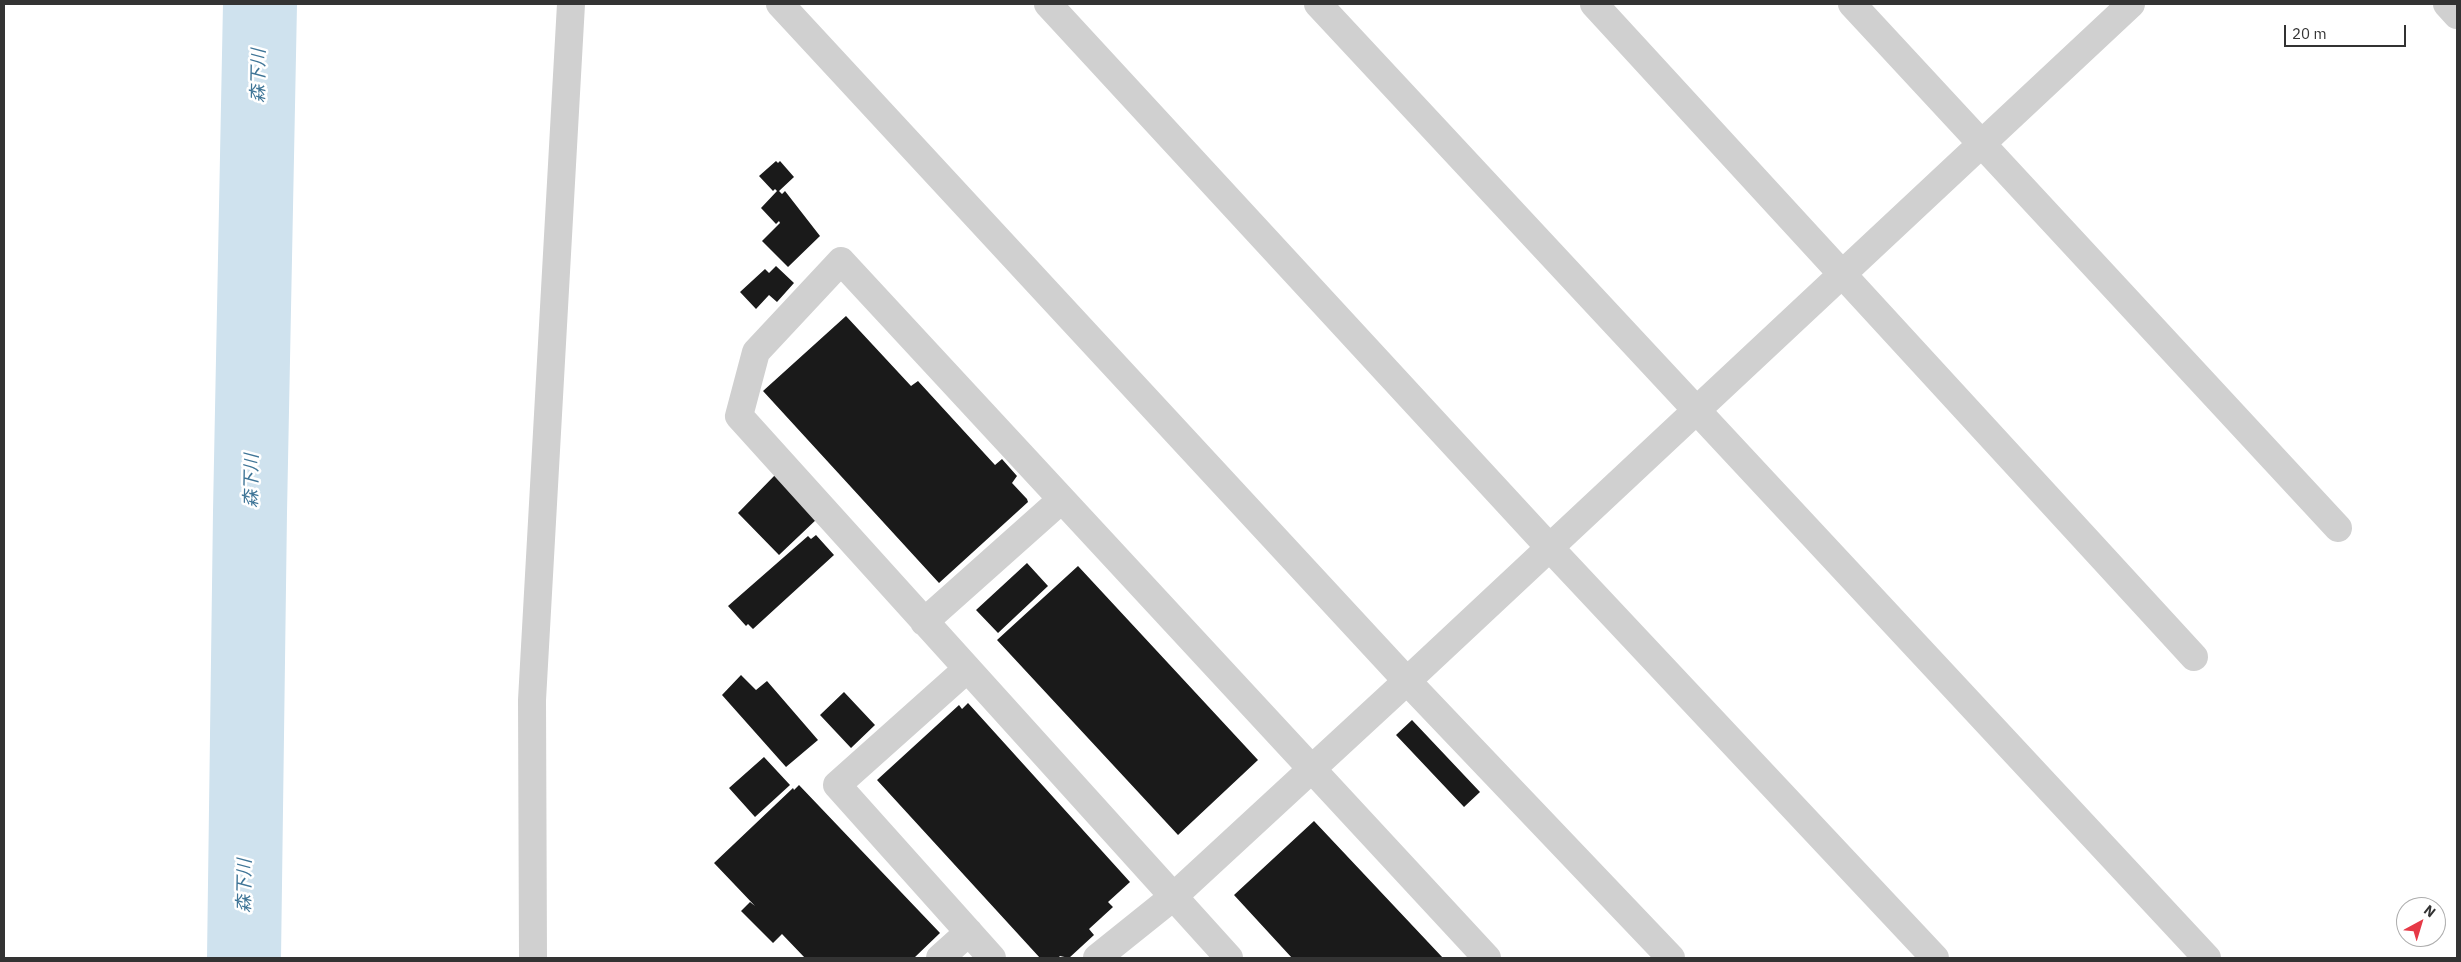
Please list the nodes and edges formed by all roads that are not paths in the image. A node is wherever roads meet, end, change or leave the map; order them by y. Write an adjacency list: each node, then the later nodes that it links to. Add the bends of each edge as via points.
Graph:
1 (571, 4): 23 (street, via 532,700)
2 (780, 4): 19 (street)
3 (1048, 4): 15 (street)
4 (1318, 4): 12 (street)
5 (1594, 4): 11 (street)
6 (1852, 4): 10 (street)
7 (2131, 4): 10 (street)
8 (2447, 4): 9 (street)
9 (2457, 15)
10 (1981, 143): 11 (street); 14 (street)
11 (1842, 274): 12 (street); 17 (street)
12 (1696, 410): 15 (street); 31 (street)
13 (1061, 500): 16 (street); 16 (street, via 841,261 756,352 739,416); 20 (street)
14 (2338, 528)
15 (1550, 548): 19 (street); 30 (street)
16 (924, 622): 18 (street)
17 (2194, 657)
18 (967, 669): 21 (street); 22 (street, via 837,785)
19 (1408, 681): 20 (street); 29 (street)
20 (1310, 769): 21 (street); 28 (street)
21 (1173, 897): 26 (street); 27 (street)
22 (969, 932): 24 (street); 25 (street)
23 (533, 958)
24 (940, 958)
25 (992, 958)
26 (1097, 958)
27 (1229, 958)
28 (1487, 958)
29 (1671, 958)
30 (1935, 958)
31 (2207, 958)

